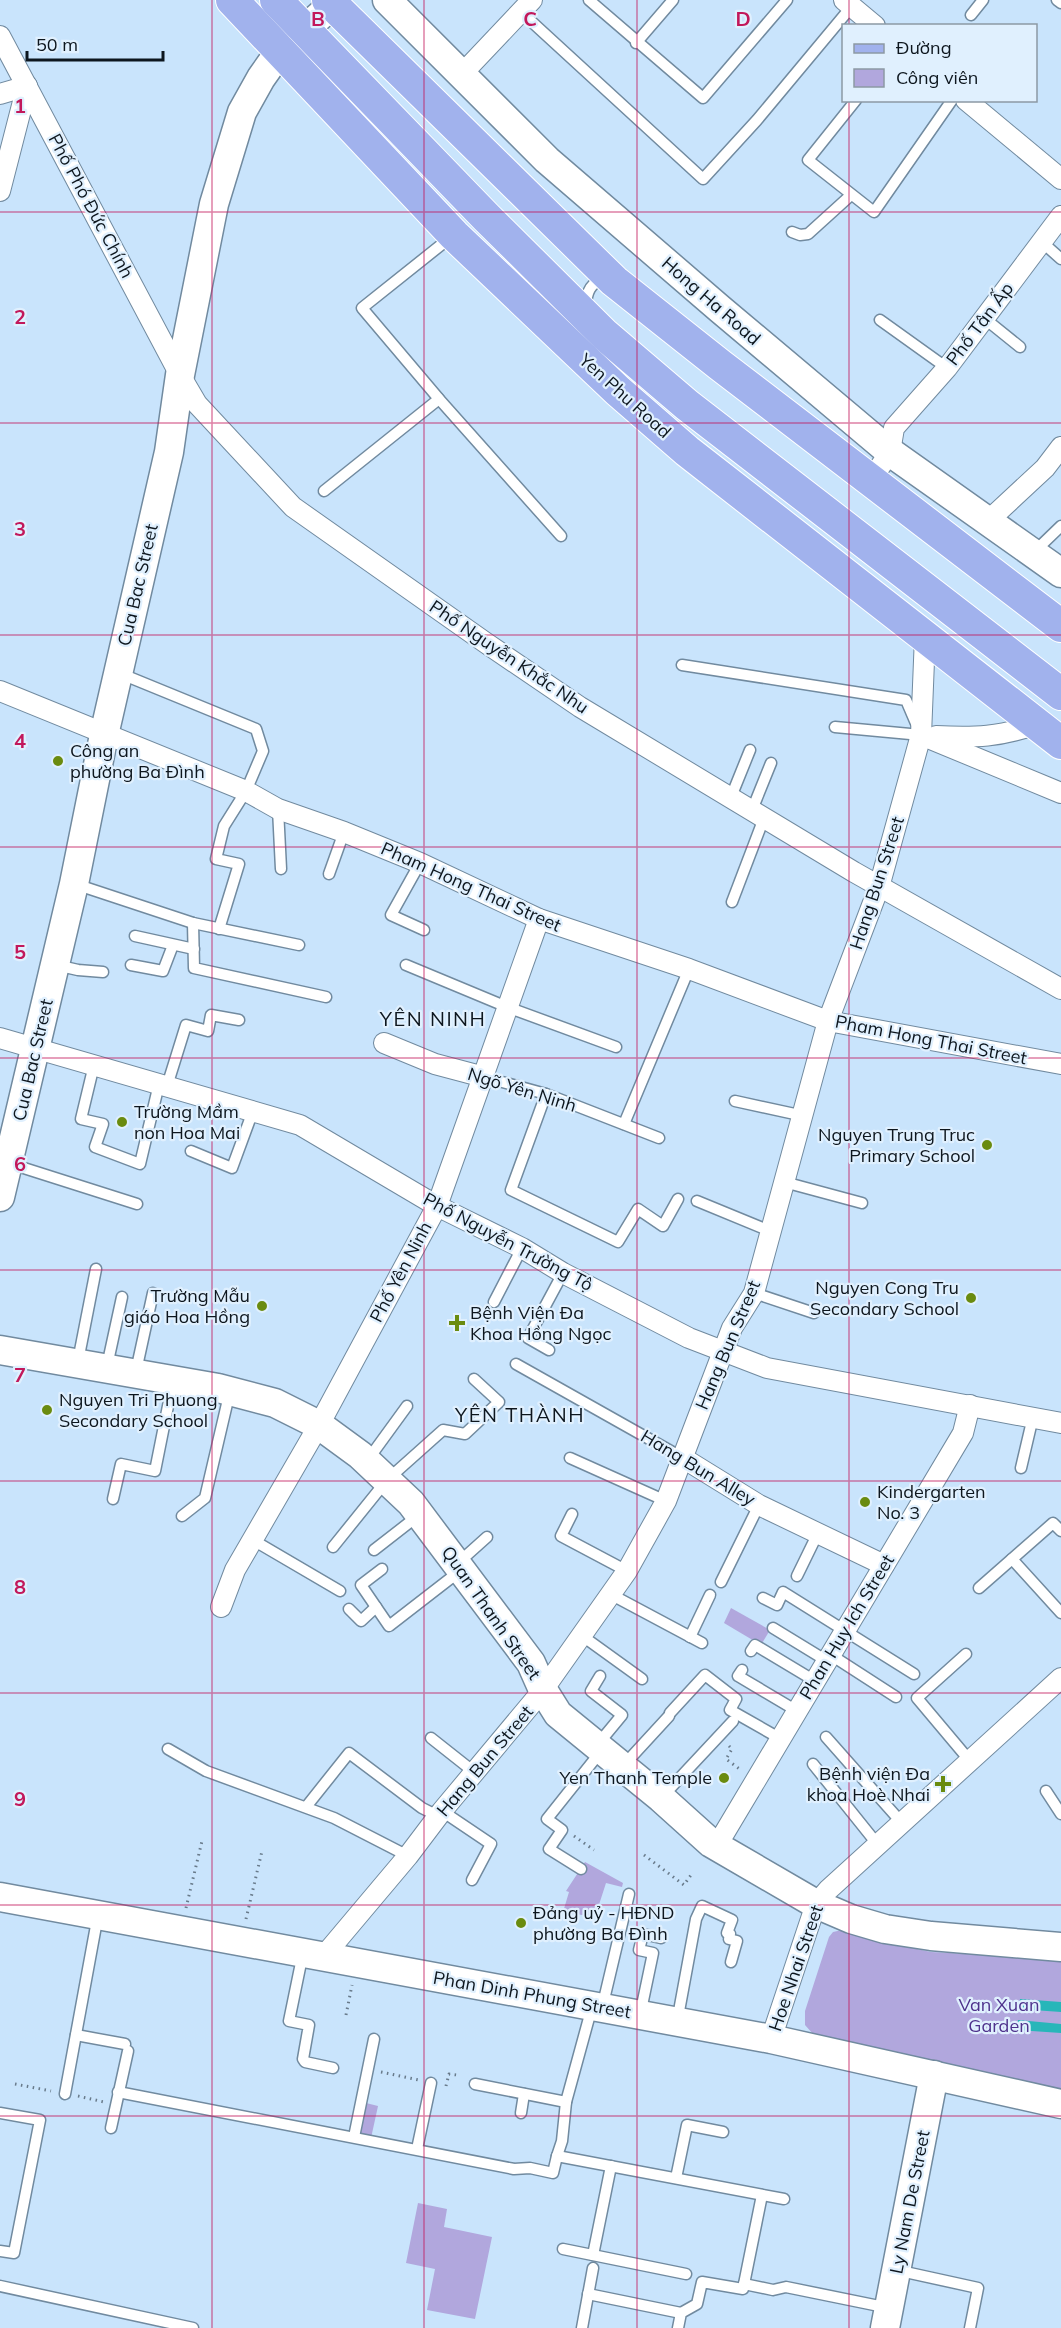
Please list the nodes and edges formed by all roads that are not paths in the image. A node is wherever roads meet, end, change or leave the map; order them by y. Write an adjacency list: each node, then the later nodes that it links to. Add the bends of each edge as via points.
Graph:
1 (232, 0): 18 (main road, Yen Phu Road)
2 (276, 0): 15 (main road, Yen Phu Road)
3 (387, 0): 19 (street, Hong Ha Road)
4 (588, 0): 17 (lane)
5 (673, 0): 17 (lane)
6 (787, 0): 17 (lane, via 703,98)
7 (983, 0): 13 (lane)
8 (1057, 0): 11 (lane)
9 (330, 2): 15 (street, Cua Bac Street); 33 (main road)
10 (848, 3): 12 (lane, via 757,120 703,178); 14 (street)
11 (1061, 3)
12 (527, 6): 19 (street)
13 (971, 15)
14 (873, 24)
15 (304, 29): 18 (street, Cua Bac Street); 36 (main road, Yen Phu Road)
16 (0, 36): 20 (street, Phố Phó Đức Chính)
17 (636, 43)
18 (280, 51): 30 (main road, Yen Phu Road); 39 (street, Cua Bac Street, via 242,112 214,204)
19 (462, 75): 41 (street, Hong Ha Road, via 547,160)
20 (27, 86): 21 (street); 26 (street); 39 (street, Phố Phó Đức Chính)
21 (0, 94)
22 (854, 102): 27 (lane, via 808,160)
23 (951, 102): 27 (lane, via 873,212)
24 (968, 102): 25 (street)
25 (1061, 179)
26 (0, 191)
27 (851, 195): 29 (lane, via 808,234)
28 (1060, 220): 31 (street, Phố Tân Ấp)
29 (792, 232)
30 (454, 235): 40 (lane, via 362,308); 52 (main road, Yen Phu Road, via 615,380 687,451)
31 (1042, 242): 32 (lane); 34 (street, Phố Tân Ấp)
32 (1061, 259)
33 (614, 281): 36 (lane, via 602,279 586,296); 43 (main road)
34 (984, 318): 37 (lane); 38 (street, Phố Tân Ấp)
35 (880, 320): 38 (lane)
36 (600, 335): 56 (main road, Yen Phu Road)
37 (1020, 347)
38 (947, 368): 41 (street, Phố Tân Ấp)
39 (180, 375): 54 (street, Cua Bac Street, via 169,453); 65 (street, Phố Nguyễn Khắc Nhu, via 198,404 293,507 580,706)
40 (438, 399): 45 (lane); 48 (lane)
41 (884, 438): 43 (street, Phố Tân Ấp); 44 (street, Phố Tân Ấp); 46 (street, Hong Ha Road)
42 (1061, 447): 46 (street, via 1045,468)
43 (845, 462): 44 (main road)
44 (871, 480): 51 (main road)
45 (324, 491)
46 (987, 521): 49 (street, Hong Ha Road)
47 (1061, 526): 49 (lane)
48 (561, 536)
49 (1033, 553): 50 (street, Hong Ha Road)
50 (1061, 573)
51 (1061, 626)
52 (925, 636): 58 (main road, Yen Phu Road); 60 (street, Hang Bun Street)
53 (682, 665): 60 (lane, via 906,700)
54 (119, 673): 59 (street, Cua Bac Street); 63 (lane, via 256,729 263,751)
55 (0, 691): 59 (street, Pham Hong Thai Street)
56 (1061, 694)
57 (835, 727): 60 (lane)
58 (1049, 734): 60 (street, via 975,738)
59 (104, 735): 63 (street, Pham Hong Thai Street); 72 (street, Cua Bac Street)
60 (921, 735): 64 (street); 73 (street, Hang Bun Street)
61 (750, 750): 65 (lane)
62 (771, 763): 67 (lane)
63 (246, 791): 66 (street, Pham Hong Thai Street); 77 (lane, via 224,826 216,859 239,864)
64 (1061, 793)
65 (731, 797): 67 (street, Phố Nguyễn Khắc Nhu)
66 (278, 809): 68 (street, Pham Hong Thai Street); 70 (lane)
67 (758, 814): 73 (street, Phố Nguyễn Khắc Nhu); 74 (lane)
68 (344, 832): 69 (street, Pham Hong Thai Street); 71 (lane)
69 (420, 863): 75 (street, Pham Hong Thai Street); 78 (lane, via 391,915)
70 (281, 869)
71 (328, 874)
72 (74, 884): 76 (lane); 83 (street, Cua Bac Street)
73 (879, 887): 88 (street, Phố Nguyễn Khắc Nhu); 92 (street, Hang Bun Street)
74 (732, 902)
75 (539, 919): 86 (street, Pham Hong Thai Street); 90 (street, Phố Yên Ninh)
76 (193, 923): 77 (lane); 82 (lane)
77 (219, 929): 81 (lane)
78 (424, 930)
79 (135, 936): 80 (lane)
80 (173, 945): 82 (lane); 84 (lane, via 163,971)
81 (299, 945)
82 (194, 949): 89 (lane, via 194,968)
83 (56, 965): 87 (lane); 96 (street, Cua Bac Street)
84 (131, 965)
85 (406, 965): 90 (lane)
86 (690, 969): 92 (street, Pham Hong Thai Street); 105 (lane)
87 (103, 972)
88 (1061, 989)
89 (326, 997)
90 (507, 1007): 95 (lane); 99 (street, Phố Yên Ninh)
91 (239, 1020): 100 (lane, via 211,1015 208,1031 186,1025)
92 (828, 1021): 97 (street, Pham Hong Thai Street); 104 (street, Hang Bun Street)
93 (0, 1038): 96 (street, Phố Nguyễn Trường Tộ)
94 (384, 1043): 99 (street, Ngõ Yên Ninh, via 435,1064)
95 (616, 1047)
96 (35, 1048): 98 (street, Phố Nguyễn Trường Tộ); 108 (street, Cua Bac Street)
97 (1061, 1064)
98 (94, 1065): 100 (street, Phố Nguyễn Trường Tộ); 100 (lane, via 81,1119 103,1124 95,1147 140,1164)
99 (484, 1077): 101 (lane, Ngõ Yên Ninh); 115 (street, Phố Yên Ninh)
100 (163, 1085): 103 (street, Phố Nguyễn Trường Tộ)
101 (546, 1094): 105 (lane, Ngõ Yên Ninh); 111 (lane, via 511,1190 618,1242 638,1209 663,1226)
102 (735, 1101): 104 (lane)
103 (253, 1111): 107 (lane, via 232,1168); 115 (street, Phố Nguyễn Trường Tộ, via 300,1125)
104 (804, 1116): 109 (street, Hang Bun Street)
105 (624, 1124): 106 (lane, Ngõ Yên Ninh)
106 (659, 1138)
107 (191, 1151)
108 (4, 1162): 110 (street, Cua Bac Street); 114 (lane)
109 (784, 1182): 113 (lane); 116 (street, Hang Bun Street)
110 (0, 1197)
111 (678, 1199)
112 (697, 1201): 116 (lane)
113 (862, 1203)
114 (136, 1204)
115 (437, 1206): 117 (street, Phố Nguyễn Trường Tộ); 139 (street, Phố Yên Ninh)
116 (770, 1231): 121 (street, Hang Bun Street)
117 (522, 1248): 119 (street, Phố Nguyễn Trường Tộ); 123 (lane)
118 (96, 1269): 128 (lane)
119 (563, 1274): 126 (lane, via 528,1338); 127 (street, Phố Nguyễn Trường Tộ)
120 (153, 1293): 131 (lane)
121 (754, 1293): 124 (lane); 127 (street, Hang Bun Street, via 732,1328)
122 (122, 1297): 130 (lane)
123 (494, 1302)
124 (814, 1313)
125 (0, 1350): 128 (street, Quan Thanh Street)
126 (549, 1350)
127 (723, 1353): 135 (street, Phố Nguyễn Trường Tộ, via 767,1368); 141 (street, Hang Bun Street)
128 (78, 1364): 130 (street, Quan Thanh Street)
129 (516, 1364): 141 (lane, Hang Bun Alley)
130 (107, 1370): 131 (street, Quan Thanh Street)
131 (135, 1374): 133 (street, Quan Thanh Street)
132 (474, 1379): 143 (lane, via 499,1402 465,1434 443,1430)
133 (173, 1381): 134 (street, Quan Thanh Street); 144 (lane, via 155,1471 121,1464)
134 (230, 1391): 139 (street, Quan Thanh Street, via 275,1403); 149 (lane, via 206,1498)
135 (970, 1405): 137 (street, Phố Nguyễn Trường Tộ); 157 (street, Phan Huy Ich Street, via 963,1433)
136 (407, 1406): 143 (lane)
137 (1033, 1417): 138 (street, Phố Nguyễn Trường Tộ); 142 (lane)
138 (1061, 1422)
139 (319, 1425): 143 (street, Quan Thanh Street); 153 (street, Phố Yên Ninh)
140 (570, 1458): 145 (lane)
141 (683, 1458): 145 (street, Hang Bun Street); 146 (street, Hang Bun Alley)
142 (1021, 1468)
143 (377, 1471): 148 (street, Quan Thanh Street); 154 (lane)
144 (113, 1499)
145 (666, 1501): 160 (street, Hang Bun Street)
146 (759, 1504): 151 (street, Hang Bun Alley); 162 (lane)
147 (572, 1514): 160 (lane, via 561,1536)
148 (420, 1515): 155 (lane); 158 (street, Quan Thanh Street)
149 (182, 1516)
150 (1061, 1531): 156 (lane, via 1053,1523)
151 (818, 1533): 157 (street, Hang Bun Alley); 161 (lane)
152 (487, 1538): 158 (lane)
153 (252, 1540): 164 (lane); 168 (street, Phố Yên Ninh)
154 (333, 1547)
155 (374, 1550)
156 (1012, 1559): 163 (lane); 171 (lane)
157 (884, 1565): 173 (street, Phan Huy Ich Street)
158 (459, 1567): 169 (lane, via 389,1626); 186 (street, Quan Thanh Street, via 531,1663)
159 (382, 1569): 169 (lane, via 361,1586)
160 (627, 1571): 165 (street, Hang Bun Street)
161 (797, 1576)
162 (721, 1582)
163 (979, 1588)
164 (340, 1591)
165 (612, 1594): 174 (street, Hang Bun Street); 175 (lane)
166 (710, 1594): 175 (lane)
167 (763, 1598): 173 (lane, via 777,1605 783,1592)
168 (221, 1607)
169 (376, 1607): 170 (lane, via 361,1621)
170 (349, 1609)
171 (1061, 1613)
172 (773, 1628): 179 (lane)
173 (845, 1630): 179 (street, Phan Huy Ich Street); 181 (lane)
174 (581, 1635): 183 (lane); 186 (street, Hang Bun Street)
175 (690, 1636): 176 (lane)
176 (702, 1643)
177 (751, 1651): 184 (lane, via 755,1645)
178 (966, 1654): 195 (lane, via 917,1698)
179 (829, 1658): 184 (street, Phan Huy Ich Street); 187 (lane)
180 (742, 1670): 188 (lane, via 738,1676)
181 (914, 1674)
182 (600, 1676): 194 (lane, via 591,1691 622,1715)
183 (642, 1679)
184 (815, 1681): 188 (street, Phan Huy Ich Street)
185 (1059, 1684): 195 (street, Hoe Nhai Street)
186 (543, 1690): 194 (street, Quan Thanh Street, via 558,1714); 197 (street, Hang Bun Street)
187 (896, 1697)
188 (797, 1712): 192 (street, Phan Huy Ich Street)
189 (733, 1721): 199 (lane)
190 (826, 1737): 203 (lane)
191 (431, 1738): 197 (lane)
192 (780, 1739): 194 (lane, via 730,1710 736,1699 705,1675 670,1714); 205 (street, Phan Huy Ich Street)
193 (168, 1749): 200 (lane, via 206,1771)
194 (607, 1754): 199 (street, Quan Thanh Street); 207 (lane, via 547,1819 562,1830 549,1849)
195 (970, 1761): 203 (street, Hoe Nhai Street)
196 (813, 1764): 204 (lane)
197 (474, 1772): 201 (street, Hang Bun Street)
198 (1046, 1791): 202 (lane)
199 (661, 1798): 205 (street, Quan Thanh Street)
200 (306, 1807): 201 (lane, via 349,1753 422,1808); 206 (lane)
201 (440, 1813): 206 (street, Hang Bun Street); 208 (lane, via 491,1844)
202 (1061, 1814)
203 (902, 1823): 204 (street, Hoe Nhai Street)
204 (878, 1845): 211 (street, Hoe Nhai Street)
205 (716, 1847): 211 (street, Quan Thanh Street)
206 (408, 1856): 215 (street, Hang Bun Street)
207 (581, 1869)
208 (472, 1880)
209 (628, 1894): 217 (lane)
210 (0, 1897): 212 (street, Phan Dinh Phung Street)
211 (816, 1904): 214 (street, Quan Thanh Street, via 885,1929); 222 (street, Hoe Nhai Street)
212 (98, 1915): 215 (street, Phan Dinh Phung Street); 220 (lane)
213 (661, 1938): 218 (lane, via 643,1934 639,1950 653,1953)
214 (1061, 1947)
215 (313, 1955): 217 (street, Phan Dinh Phung Street); 223 (lane, via 289,2021 309,2025 305,2062)
216 (731, 1962): 219 (lane, via 736,1941 729,1939 727,1933 732,1920 702,1906 696,1919)
217 (597, 2007): 218 (street, Phan Dinh Phung Street); 230 (lane)
218 (640, 2015): 219 (street, Phan Dinh Phung Street)
219 (677, 2022): 222 (street, Phan Dinh Phung Street)
220 (76, 2035): 227 (lane, via 126,2048); 228 (lane)
221 (374, 2040): 236 (lane)
222 (771, 2040): 224 (street, Phan Dinh Phung Street)
223 (333, 2068)
224 (934, 2075): 231 (street, Phan Dinh Phung Street); 247 (street, Ly Nam De Street)
225 (431, 2083): 237 (lane)
226 (475, 2085): 229 (lane)
227 (118, 2092): 234 (lane); 236 (lane)
228 (64, 2094)
229 (524, 2094): 230 (lane); 233 (lane)
230 (566, 2102): 238 (lane)
231 (1061, 2104)
232 (0, 2113): 244 (lane, via 40,2120 14,2253)
233 (521, 2113)
234 (111, 2128)
235 (723, 2132): 240 (lane, via 687,2125)
236 (354, 2137): 237 (lane)
237 (417, 2150): 238 (lane, via 553,2173)
238 (557, 2156): 239 (lane)
239 (611, 2166): 240 (lane); 245 (lane)
240 (676, 2178): 241 (lane)
241 (762, 2195): 242 (lane); 249 (lane)
242 (784, 2199)
243 (563, 2249): 245 (lane)
244 (0, 2251)
245 (593, 2255): 248 (lane)
246 (593, 2268): 251 (lane)
247 (896, 2270): 253 (street, Ly Nam De Street); 257 (lane, via 978,2288)
248 (686, 2274)
249 (744, 2284): 252 (lane, via 743,2289 702,2282 697,2304); 253 (lane, via 773,2290 786,2287)
250 (0, 2286): 254 (lane)
251 (588, 2294): 252 (lane); 255 (lane)
252 (681, 2313): 256 (lane)
253 (887, 2318)
254 (193, 2328)
255 (582, 2328)
256 (678, 2328)
257 (970, 2328)

